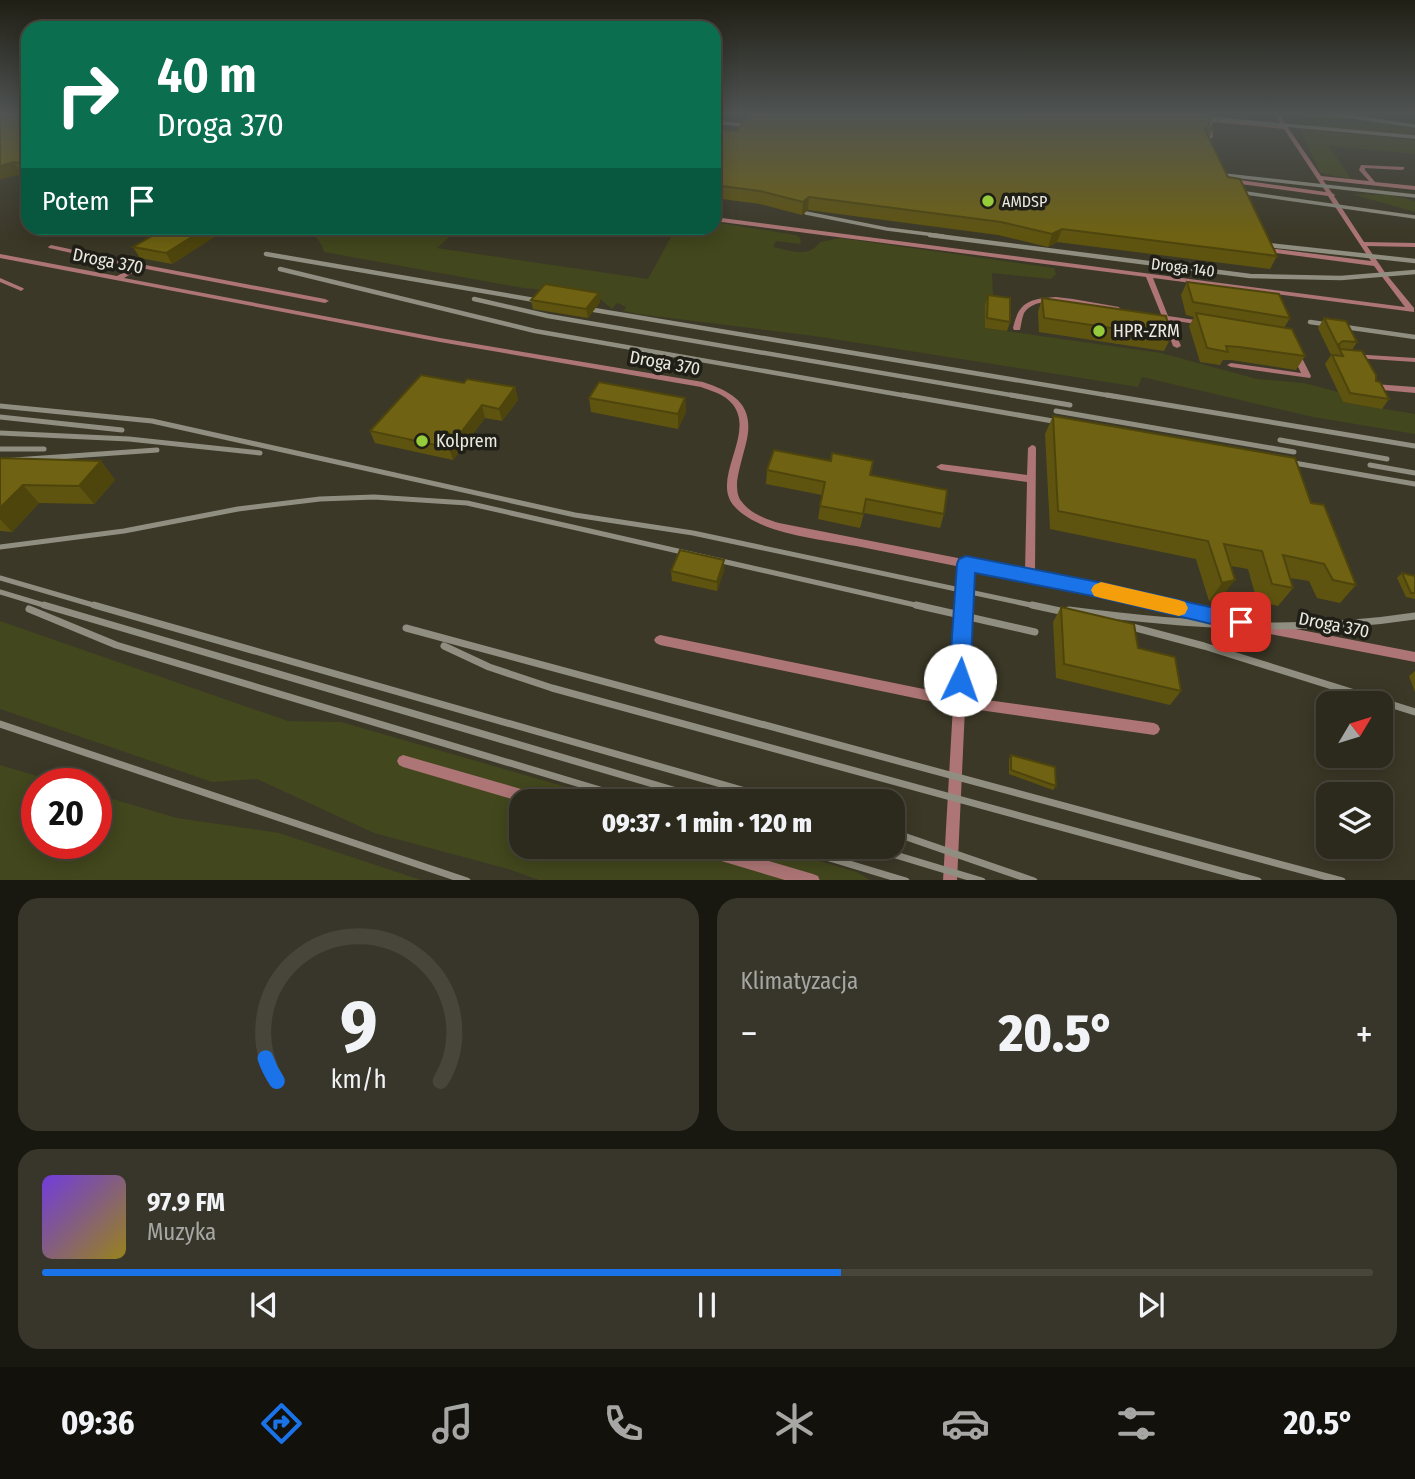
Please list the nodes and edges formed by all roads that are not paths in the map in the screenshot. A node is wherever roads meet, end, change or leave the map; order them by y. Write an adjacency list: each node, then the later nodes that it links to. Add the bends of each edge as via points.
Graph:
1 (1304, 154): 3 (lane, Droga 140)
2 (1402, 168): 5 (lane, via 1363,166)
3 (1320, 178): 5 (lane); 7 (lane, Droga 140)
4 (1233, 181): 7 (lane)
5 (1373, 183): 6 (lane)
6 (1415, 188)
7 (1332, 195): 9 (lane, Droga 140)
8 (721, 220): 16 (lane, Droga 140)
9 (1363, 244): 10 (lane); 14 (lane, Droga 140)
10 (1415, 245)
11 (51, 247): 15 (lane)
12 (1276, 251): 14 (lane)
13 (0, 256): 17 (lane, Droga 370)
14 (1377, 264): 16 (lane, Droga 140, via 1411,310)
15 (140, 266): 17 (lane); 20 (lane)
16 (1149, 276): 23 (lane)
17 (119, 278): 36 (lane, Droga 370, via 703,385 730,396 744,414 744,435 732,478 734,498 746,513 778,527)
18 (0, 281): 19 (lane)
19 (21, 289)
20 (325, 301)
21 (1129, 311): 25 (lane, via 1055,299 1037,301 1017,316)
22 (1141, 313): 23 (lane)
23 (1166, 317): 24 (lane); 26 (lane)
24 (1207, 324)
25 (1017, 328)
26 (1177, 346)
27 (1293, 347): 30 (lane, via 1307,376)
28 (1339, 355): 29 (lane)
29 (1415, 360)
30 (1231, 365)
31 (1374, 387): 32 (lane)
32 (1415, 390)
33 (1032, 448): 35 (lane)
34 (941, 467): 35 (lane)
35 (1032, 479): 37 (lane)
36 (966, 564): 37 (lane, Droga 370); 40 (lane)
37 (1030, 576): 39 (lane, Droga 370)
38 (660, 640): 40 (lane)
39 (1415, 657)
40 (958, 702): 41 (lane); 46 (lane)
41 (1154, 729)
42 (403, 761): 43 (lane)
43 (509, 792)
44 (740, 859): 45 (lane)
45 (813, 880)
46 (950, 880)

